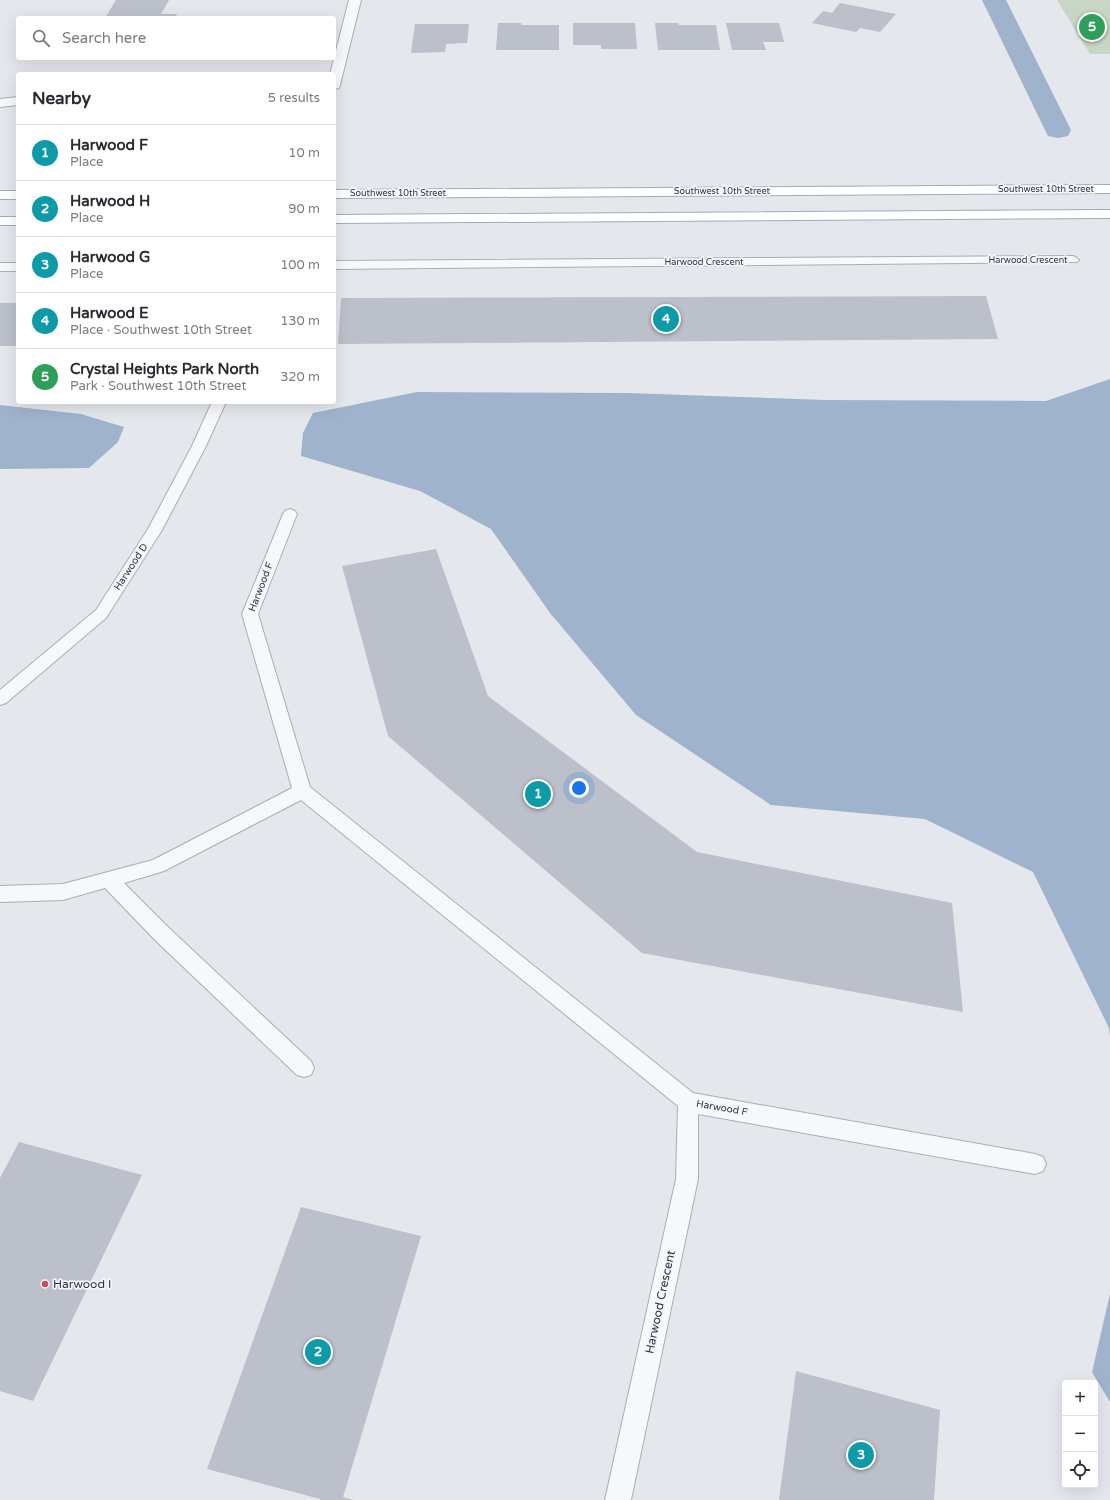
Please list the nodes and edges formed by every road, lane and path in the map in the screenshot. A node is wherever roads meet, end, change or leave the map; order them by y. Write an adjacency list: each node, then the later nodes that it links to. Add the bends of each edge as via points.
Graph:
1 (355, 0): 2 (street)
2 (336, 73)
3 (16, 101): 4 (street)
4 (0, 103)
5 (1110, 189): 6 (main road, Southwest 10th Street)
6 (336, 194)
7 (0, 195): 8 (main road)
8 (16, 195)
9 (1110, 214): 10 (main road)
10 (336, 219)
11 (0, 221): 12 (main road)
12 (16, 221)
13 (1073, 260): 14 (lane, Harwood Crescent)
14 (336, 265)
15 (0, 267): 16 (lane)
16 (16, 267)
17 (218, 404): 19 (lane, Harwood D, via 155,530 101,614)
18 (290, 514): 20 (lane, Harwood F, via 250,614)
19 (0, 699)
20 (302, 791): 21 (lane, via 158,866); 24 (lane, Harwood F)
21 (108, 880): 22 (lane, via 63,892); 23 (lane)
22 (0, 894)
23 (304, 1068)
24 (688, 1102): 25 (lane, Harwood F); 26 (lane, Harwood Crescent, via 687,1179)
25 (1035, 1164)
26 (618, 1500)

